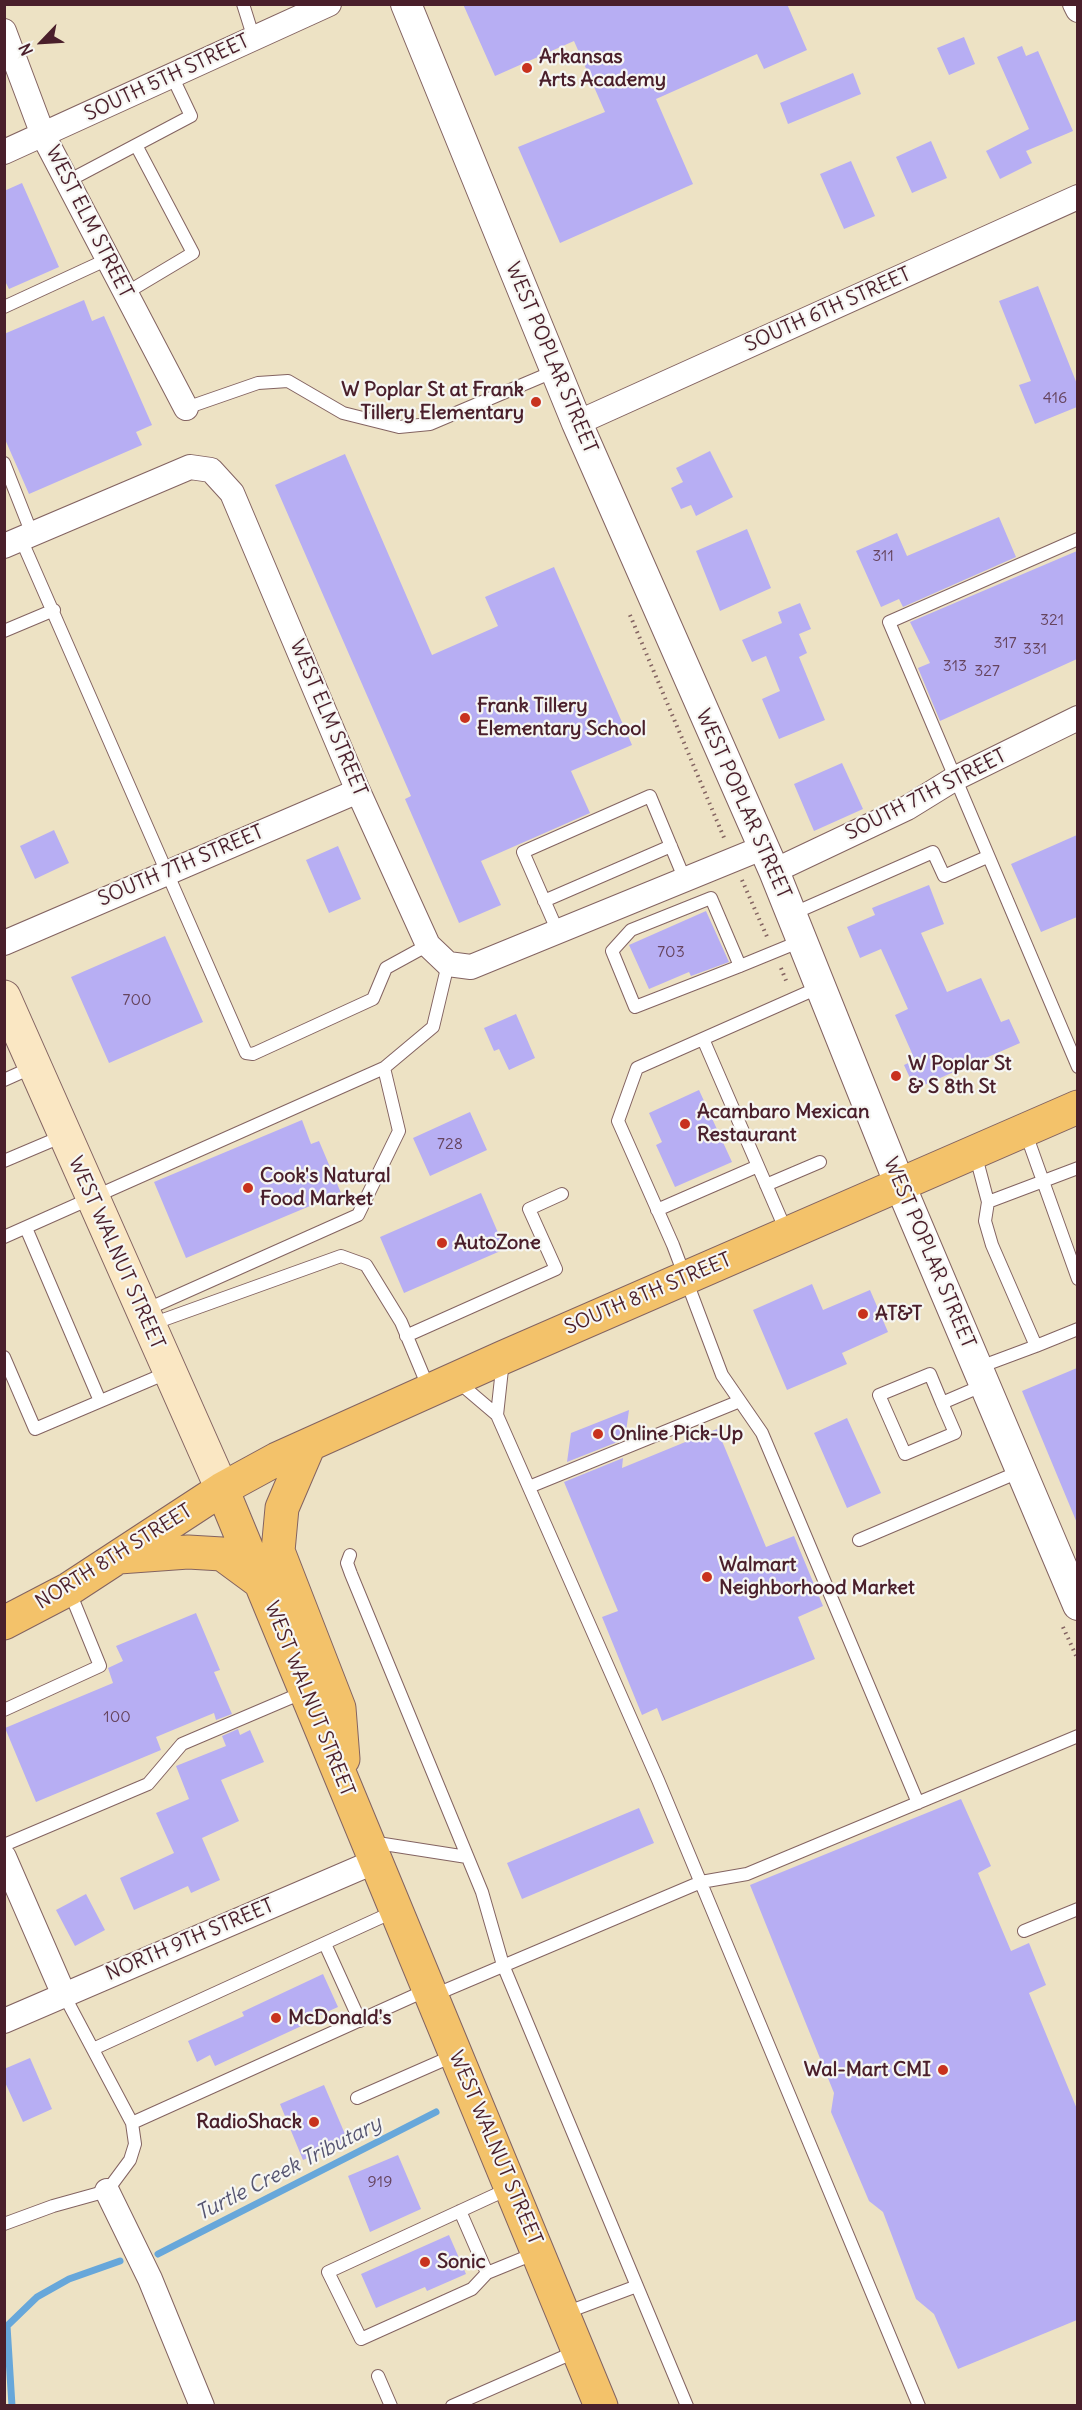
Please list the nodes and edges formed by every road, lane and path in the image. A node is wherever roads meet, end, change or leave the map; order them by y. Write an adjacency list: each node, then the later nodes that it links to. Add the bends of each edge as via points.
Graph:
1 (243, 4): 7 (lane)
2 (329, 4): 7 (street, SOUTH 5TH STREET)
3 (406, 4): 17 (street, WEST POPLAR STREET)
4 (1075, 4): 5 (street)
5 (1077, 10)
6 (4, 31): 9 (street, WEST ELM STREET)
7 (254, 39): 8 (street, SOUTH 5TH STREET)
8 (172, 76): 9 (street, SOUTH 5TH STREET); 10 (lane, via 191,116)
9 (43, 135): 11 (street, SOUTH 5TH STREET); 12 (street, WEST ELM STREET)
10 (136, 145): 12 (lane); 15 (lane, via 193,253)
11 (4, 152)
12 (68, 182): 14 (street, WEST ELM STREET)
13 (1077, 197): 19 (street, SOUTH 6TH STREET)
14 (108, 259): 15 (street, WEST ELM STREET); 16 (lane)
15 (126, 293): 18 (street, WEST ELM STREET)
16 (5, 306)
17 (556, 370): 18 (lane, via 430,424 399,427 343,413 288,381 258,383); 19 (street, WEST POPLAR STREET)
18 (186, 408)
19 (577, 423): 30 (street, WEST POPLAR STREET)
20 (5, 462): 21 (lane)
21 (19, 539): 23 (lane); 27 (street, WEST ELM STREET, via 190,467 211,470 232,493)
22 (1077, 539): 26 (lane, via 889,622)
23 (54, 610): 24 (lane); 31 (lane)
24 (4, 632)
25 (1077, 718): 26 (street, SOUTH 7TH STREET)
26 (954, 779): 29 (lane); 30 (street, SOUTH 7TH STREET, via 907,808)
27 (358, 790): 31 (street, SOUTH 7TH STREET); 37 (street, WEST ELM STREET)
28 (671, 846): 32 (lane); 33 (lane); 33 (lane, via 650,796 523,852)
29 (987, 857): 34 (lane, via 944,876 933,852); 44 (lane)
30 (768, 860): 32 (street, SOUTH 7TH STREET); 34 (street, WEST POPLAR STREET)
31 (168, 872): 36 (street, SOUTH 7TH STREET); 37 (lane, via 246,1053 253,1054 373,999 386,968)
32 (685, 880): 35 (street, SOUTH 7TH STREET)
33 (544, 901): 35 (lane)
34 (796, 928): 39 (lane); 40 (street, WEST POPLAR STREET)
35 (558, 932): 38 (street, SOUTH 7TH STREET, via 471,968)
36 (4, 943)
37 (428, 945): 38 (street, WEST ELM STREET)
38 (448, 964): 45 (lane, via 433,1027)
39 (740, 966): 39 (lane, via 711,898 631,930 612,951 635,1007)
40 (820, 987): 42 (lane); 57 (street, WEST POPLAR STREET)
41 (5, 1001): 43 (main road, WEST WALNUT STREET)
42 (704, 1039): 53 (lane); 61 (lane, via 637,1068 618,1122)
43 (34, 1067): 46 (lane); 49 (main road, WEST WALNUT STREET)
44 (1077, 1067)
45 (384, 1068): 59 (lane); 67 (lane, via 399,1131 358,1215)
46 (4, 1080)
47 (1077, 1107): 48 (main road, SOUTH 8TH STREET)
48 (1024, 1130): 50 (main road, SOUTH 8TH STREET); 55 (lane)
49 (64, 1135): 51 (lane); 59 (main road, WEST WALNUT STREET)
50 (975, 1152): 57 (main road, SOUTH 8TH STREET); 60 (lane)
51 (4, 1161)
52 (820, 1162): 56 (lane)
53 (758, 1166): 56 (lane); 61 (lane)
54 (1077, 1168): 55 (lane)
55 (1041, 1183): 60 (lane); 66 (lane)
56 (766, 1185): 63 (lane)
57 (900, 1185): 63 (main road, SOUTH 8TH STREET); 74 (street, WEST POPLAR STREET)
58 (562, 1194): 69 (lane, via 529,1209 556,1269)
59 (92, 1200): 62 (lane); 67 (main road, WEST WALNUT STREET)
60 (988, 1202): 70 (lane, via 985,1221 992,1245)
61 (657, 1210): 65 (lane)
62 (26, 1228): 64 (lane); 76 (lane)
63 (787, 1235): 65 (main road, SOUTH 8TH STREET)
64 (4, 1238)
65 (686, 1278): 71 (main road, SOUTH 8TH STREET); 77 (lane, via 722,1375)
66 (1077, 1279)
67 (145, 1319): 69 (lane, via 341,1256 366,1265); 73 (main road, WEST WALNUT STREET)
68 (1077, 1329): 70 (lane)
69 (406, 1336): 75 (lane)
70 (1036, 1346): 74 (lane)
71 (504, 1357): 75 (main road, SOUTH 8TH STREET); 79 (lane)
72 (4, 1358): 76 (lane, via 35,1429)
73 (169, 1372): 76 (lane); 83 (main road, WEST WALNUT STREET)
74 (981, 1376): 78 (lane); 81 (street, WEST POPLAR STREET)
75 (442, 1385): 79 (lane); 80 (main road, SOUTH 8TH STREET)
76 (100, 1401)
77 (740, 1401): 82 (lane); 95 (lane, via 762,1433)
78 (942, 1403): 78 (lane, via 930,1374 879,1395 905,1454 955,1433)
79 (498, 1415): 82 (lane)
80 (309, 1445): 83 (main road, SOUTH 8TH STREET); 94 (main road, via 282,1508 278,1551 339,1708)
81 (1021, 1471): 84 (lane); 89 (street, WEST POPLAR STREET)
82 (529, 1487): 100 (lane)
83 (222, 1489): 86 (main road, NORTH 8TH STREET); 87 (main road, WEST WALNUT STREET)
84 (859, 1540)
85 (350, 1555): 99 (lane, via 347,1563 351,1574)
86 (114, 1557): 87 (main road, via 222,1554); 88 (main road, NORTH 8TH STREET)
87 (261, 1582): 91 (main road, WEST WALNUT STREET)
88 (69, 1589): 90 (main road, NORTH 8TH STREET); 92 (lane, via 100,1666)
89 (1077, 1605)
90 (4, 1623)
91 (306, 1692): 94 (main road, WEST WALNUT STREET); 96 (lane, via 182,1744 148,1784)
92 (4, 1710)
93 (1077, 1736): 95 (lane)
94 (346, 1789): 97 (main road, WEST WALNUT STREET)
95 (918, 1803): 100 (lane, via 747,1874)
96 (4, 1845)
97 (371, 1851): 99 (lane); 102 (main road, WEST WALNUT STREET); 107 (street, NORTH 9TH STREET)
98 (4, 1857): 107 (street)
99 (467, 1857): 105 (lane, via 482,1892)
100 (701, 1882): 105 (lane); 129 (lane)
101 (1077, 1910): 103 (lane)
102 (396, 1911): 104 (lane); 106 (main road, WEST WALNUT STREET)
103 (1024, 1931)
104 (325, 1944): 108 (lane); 110 (lane)
105 (503, 1965): 106 (lane); 120 (lane)
106 (430, 1993): 108 (lane); 111 (main road, WEST WALNUT STREET)
107 (64, 1995): 109 (street, NORTH 9TH STREET); 110 (lane)
108 (360, 2020): 113 (lane)
109 (4, 2021)
110 (93, 2049): 113 (lane)
111 (456, 2055): 112 (lane); 114 (main road, WEST WALNUT STREET)
112 (357, 2098)
113 (132, 2124): 115 (lane, via 135,2144 130,2160)
114 (512, 2188): 116 (lane); 118 (main road, WEST WALNUT STREET)
115 (107, 2191): 117 (lane); 124 (street, via 150,2279)
116 (460, 2211): 119 (lane); 119 (lane, via 328,2272 361,2339 472,2289)
117 (4, 2224)
118 (538, 2252): 119 (lane); 121 (main road, WEST WALNUT STREET)
119 (487, 2273)
120 (637, 2286): 121 (lane); 128 (lane)
121 (564, 2313): 122 (main road, WEST WALNUT STREET)
122 (579, 2351): 126 (lane); 127 (main road, WEST WALNUT STREET)
123 (378, 2376): 125 (lane)
124 (202, 2406)
125 (391, 2406)
126 (452, 2406)
127 (601, 2406)
128 (687, 2406)
129 (919, 2406)

